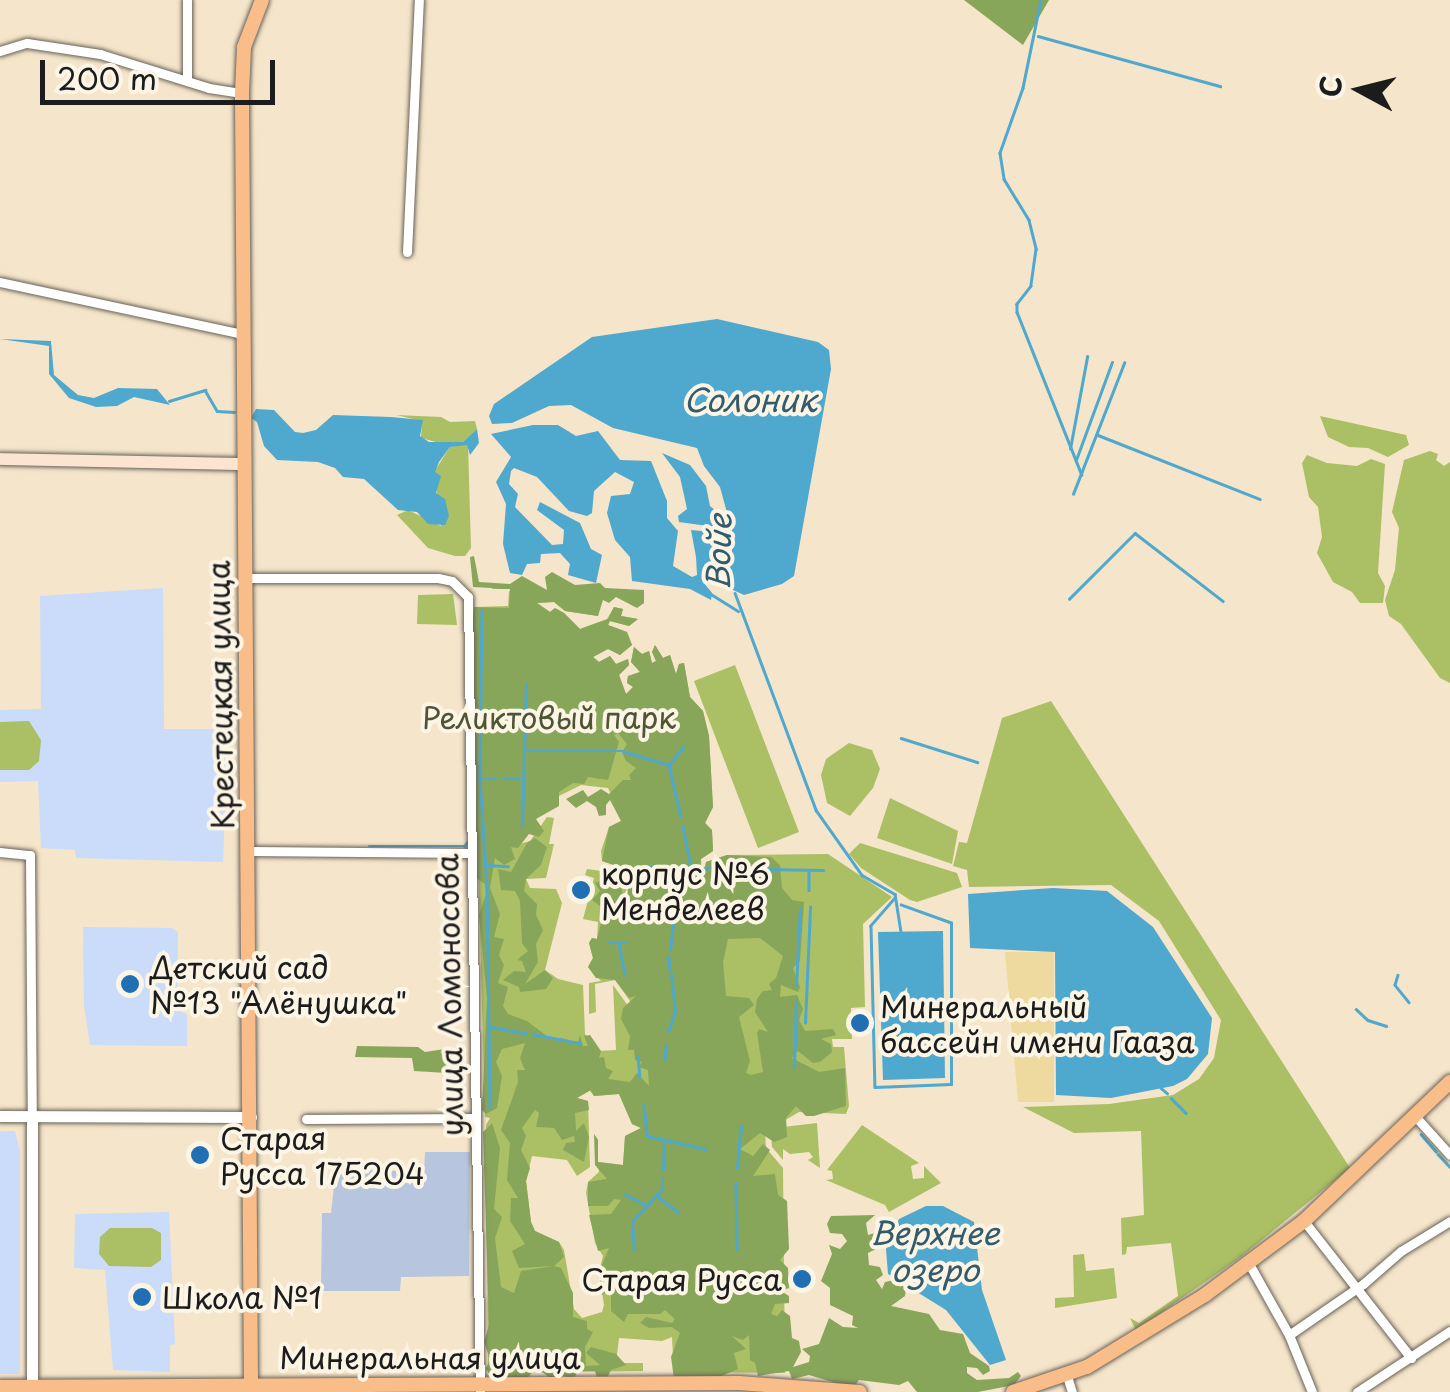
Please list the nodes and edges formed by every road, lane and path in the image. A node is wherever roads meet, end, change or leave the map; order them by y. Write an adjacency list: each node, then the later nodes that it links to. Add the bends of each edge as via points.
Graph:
1 (187, 0): 5 (street)
2 (262, 0): 6 (main road, Крестецкая улица, via 244,47)
3 (419, 0): 7 (street)
4 (0, 51): 5 (street, via 27,43 100,54)
5 (186, 79): 6 (street)
6 (242, 93): 9 (main road, Крестецкая улица)
7 (407, 252)
8 (0, 282): 9 (street)
9 (243, 334): 11 (main road, Крестецкая улица)
10 (0, 459): 11 (main road)
11 (244, 464): 12 (main road, Крестецкая улица)
12 (246, 578): 13 (main road, Крестецкая улица); 15 (street, улица Ломоносова, via 438,578 468,596)
13 (250, 851): 15 (street); 19 (main road, Крестецкая улица)
14 (0, 852): 22 (street, via 30,855)
15 (472, 852): 20 (street, улица Ломоносова)
16 (1450, 1082): 18 (main road)
17 (0, 1116): 22 (street)
18 (1416, 1116): 23 (street); 24 (main road)
19 (251, 1117): 22 (street); 33 (main road, Крестецкая улица)
20 (476, 1118): 21 (street); 34 (street, улица Ломоносова)
21 (306, 1119)
22 (32, 1120): 36 (street)
23 (1450, 1155)
24 (1304, 1220): 26 (main road); 27 (street)
25 (1450, 1221): 27 (street)
26 (1248, 1262): 29 (street); 31 (main road, via 1137,1340)
27 (1356, 1288): 29 (street); 30 (street)
28 (1450, 1330): 30 (street)
29 (1289, 1335): 40 (street)
30 (1411, 1358): 41 (street)
31 (1067, 1376): 38 (main road); 39 (street)
32 (0, 1387): 36 (main road, Минеральная улица)
33 (251, 1388): 34 (main road, Минеральная улица); 36 (main road, Минеральная улица)
34 (480, 1388): 35 (main road, Минеральная улица)
35 (754, 1388): 37 (main road, Минеральная улица)
36 (32, 1389)
37 (860, 1392)
38 (1013, 1392)
39 (1072, 1392)
40 (1312, 1392)
41 (1357, 1392)

